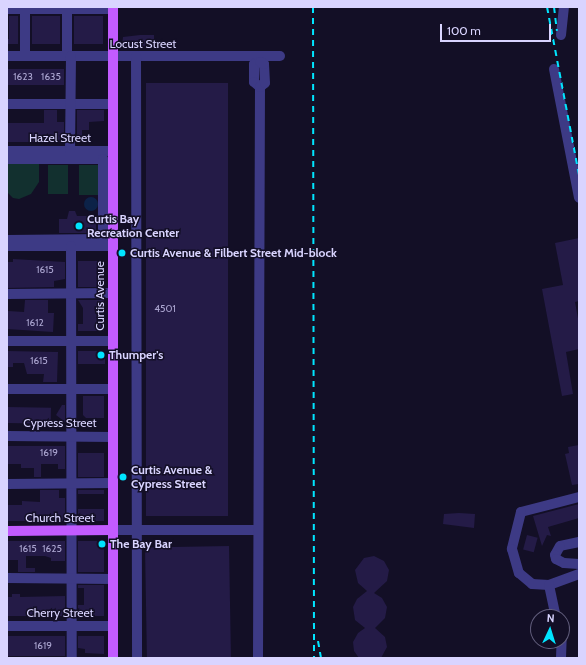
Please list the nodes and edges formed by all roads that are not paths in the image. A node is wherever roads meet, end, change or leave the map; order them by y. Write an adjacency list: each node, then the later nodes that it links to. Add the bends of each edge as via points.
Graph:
1 (564, 7): 6 (street)
2 (7, 8): 3 (street)
3 (25, 8): 4 (street); 8 (street)
4 (66, 8): 5 (street); 9 (street)
5 (113, 8): 10 (main road, Curtis Avenue)
6 (561, 35)
7 (7, 56): 8 (street, Locust Street)
8 (25, 56): 9 (street, Locust Street)
9 (69, 56): 10 (street, Locust Street); 16 (street)
10 (113, 56): 11 (street, Locust Street); 17 (main road, Curtis Avenue)
11 (136, 56): 13 (street, Locust Street); 45 (street)
12 (280, 56): 13 (street, Locust Street)
13 (260, 59): 46 (street, via 254,64 254,82 260,87)
14 (554, 69): 22 (street)
15 (7, 104): 16 (street)
16 (71, 104): 17 (street); 19 (street)
17 (113, 104): 20 (main road, Curtis Avenue)
18 (7, 151): 19 (street, Hazel Street)
19 (70, 151): 20 (street, Hazel Street)
20 (113, 151): 26 (main road, Curtis Avenue)
21 (7, 159): 23 (street, via 103,159 103,239)
22 (579, 198)
23 (7, 240)
24 (7, 246): 25 (street)
25 (71, 246): 26 (street); 27 (street)
26 (113, 246): 28 (main road, Curtis Avenue)
27 (71, 293): 28 (street); 29 (street); 31 (street)
28 (113, 293): 32 (main road, Curtis Avenue)
29 (7, 294)
30 (7, 341): 31 (street)
31 (71, 341): 32 (street); 34 (street)
32 (113, 341): 35 (main road, Curtis Avenue)
33 (7, 389): 34 (street)
34 (71, 389): 35 (street); 37 (street)
35 (113, 389): 38 (main road, Curtis Avenue)
36 (7, 436): 37 (street, Cypress Street)
37 (71, 436): 38 (street, Cypress Street); 39 (street)
38 (113, 436): 40 (main road, Curtis Avenue)
39 (71, 483): 40 (street); 41 (street); 43 (street)
40 (113, 483): 44 (main road, Curtis Avenue)
41 (7, 484)
42 (579, 497): 54 (street, via 521,512 512,549 514,565 525,580 532,584)
43 (71, 530): 44 (main road, Church Street); 47 (main road, Church Street); 52 (street)
44 (113, 530): 45 (street); 53 (main road, Curtis Avenue)
45 (137, 530): 46 (street); 61 (street)
46 (258, 530): 62 (street)
47 (7, 531)
48 (579, 542): 49 (street, via 560,546 555,555 556,559 564,563)
49 (579, 564)
50 (579, 574): 54 (street)
51 (7, 578): 52 (street)
52 (71, 579): 53 (street); 57 (street)
53 (113, 579): 58 (main road, Curtis Avenue)
54 (549, 585): 55 (street)
55 (554, 609)
56 (7, 626): 57 (street, Cherry Street)
57 (72, 626): 58 (street, Cherry Street); 59 (street)
58 (114, 626): 60 (main road, Curtis Avenue)
59 (72, 658)
60 (114, 658)
61 (137, 658)
62 (258, 658)

